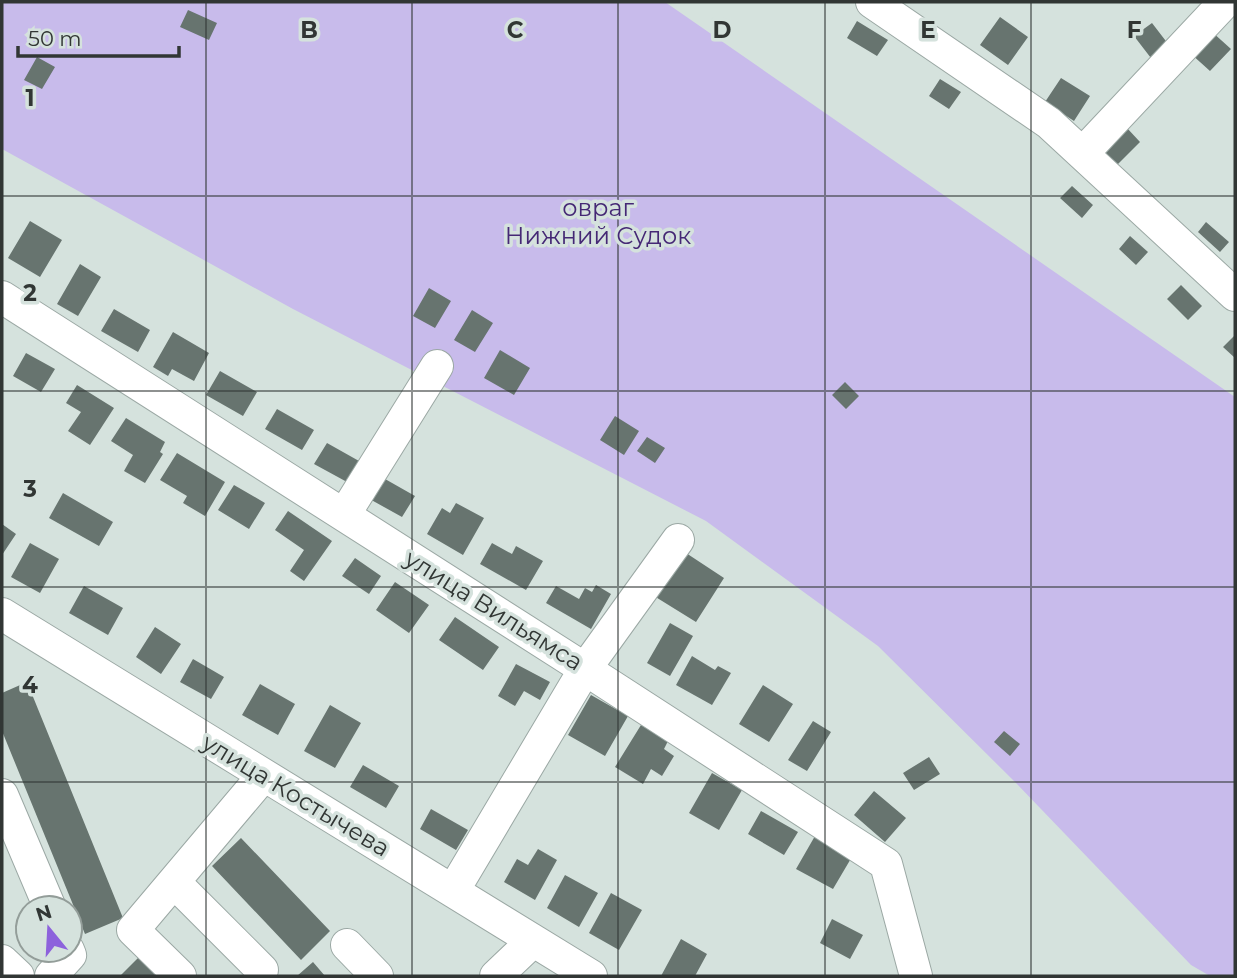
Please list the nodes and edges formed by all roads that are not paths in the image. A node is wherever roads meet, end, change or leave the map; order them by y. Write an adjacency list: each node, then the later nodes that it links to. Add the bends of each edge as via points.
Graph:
1 (872, 2): 3 (street, via 1049,123)
2 (1225, 2): 3 (street)
3 (1083, 153): 4 (street)
4 (1235, 295)
5 (2, 297): 7 (street, улица Вильямса)
6 (437, 366): 7 (street)
7 (344, 515): 10 (street, улица Вильямса)
8 (678, 540): 10 (street)
9 (2, 614): 11 (street, улица Костычева)
10 (585, 668): 14 (street); 25 (street, улица Вильямса, via 886,864)
11 (263, 776): 13 (street); 14 (street, улица Костычева)
12 (2, 795): 15 (street)
13 (174, 882): 19 (street); 21 (street, via 133,930)
14 (453, 891): 16 (street, улица Костычева)
15 (44, 894)
16 (533, 941): 23 (street); 24 (street, улица Костычева)
17 (347, 945): 22 (street)
18 (2, 961): 20 (street)
19 (262, 970)
20 (18, 976)
21 (180, 976)
22 (377, 976)
23 (496, 976)
24 (591, 976)
25 (916, 976)

